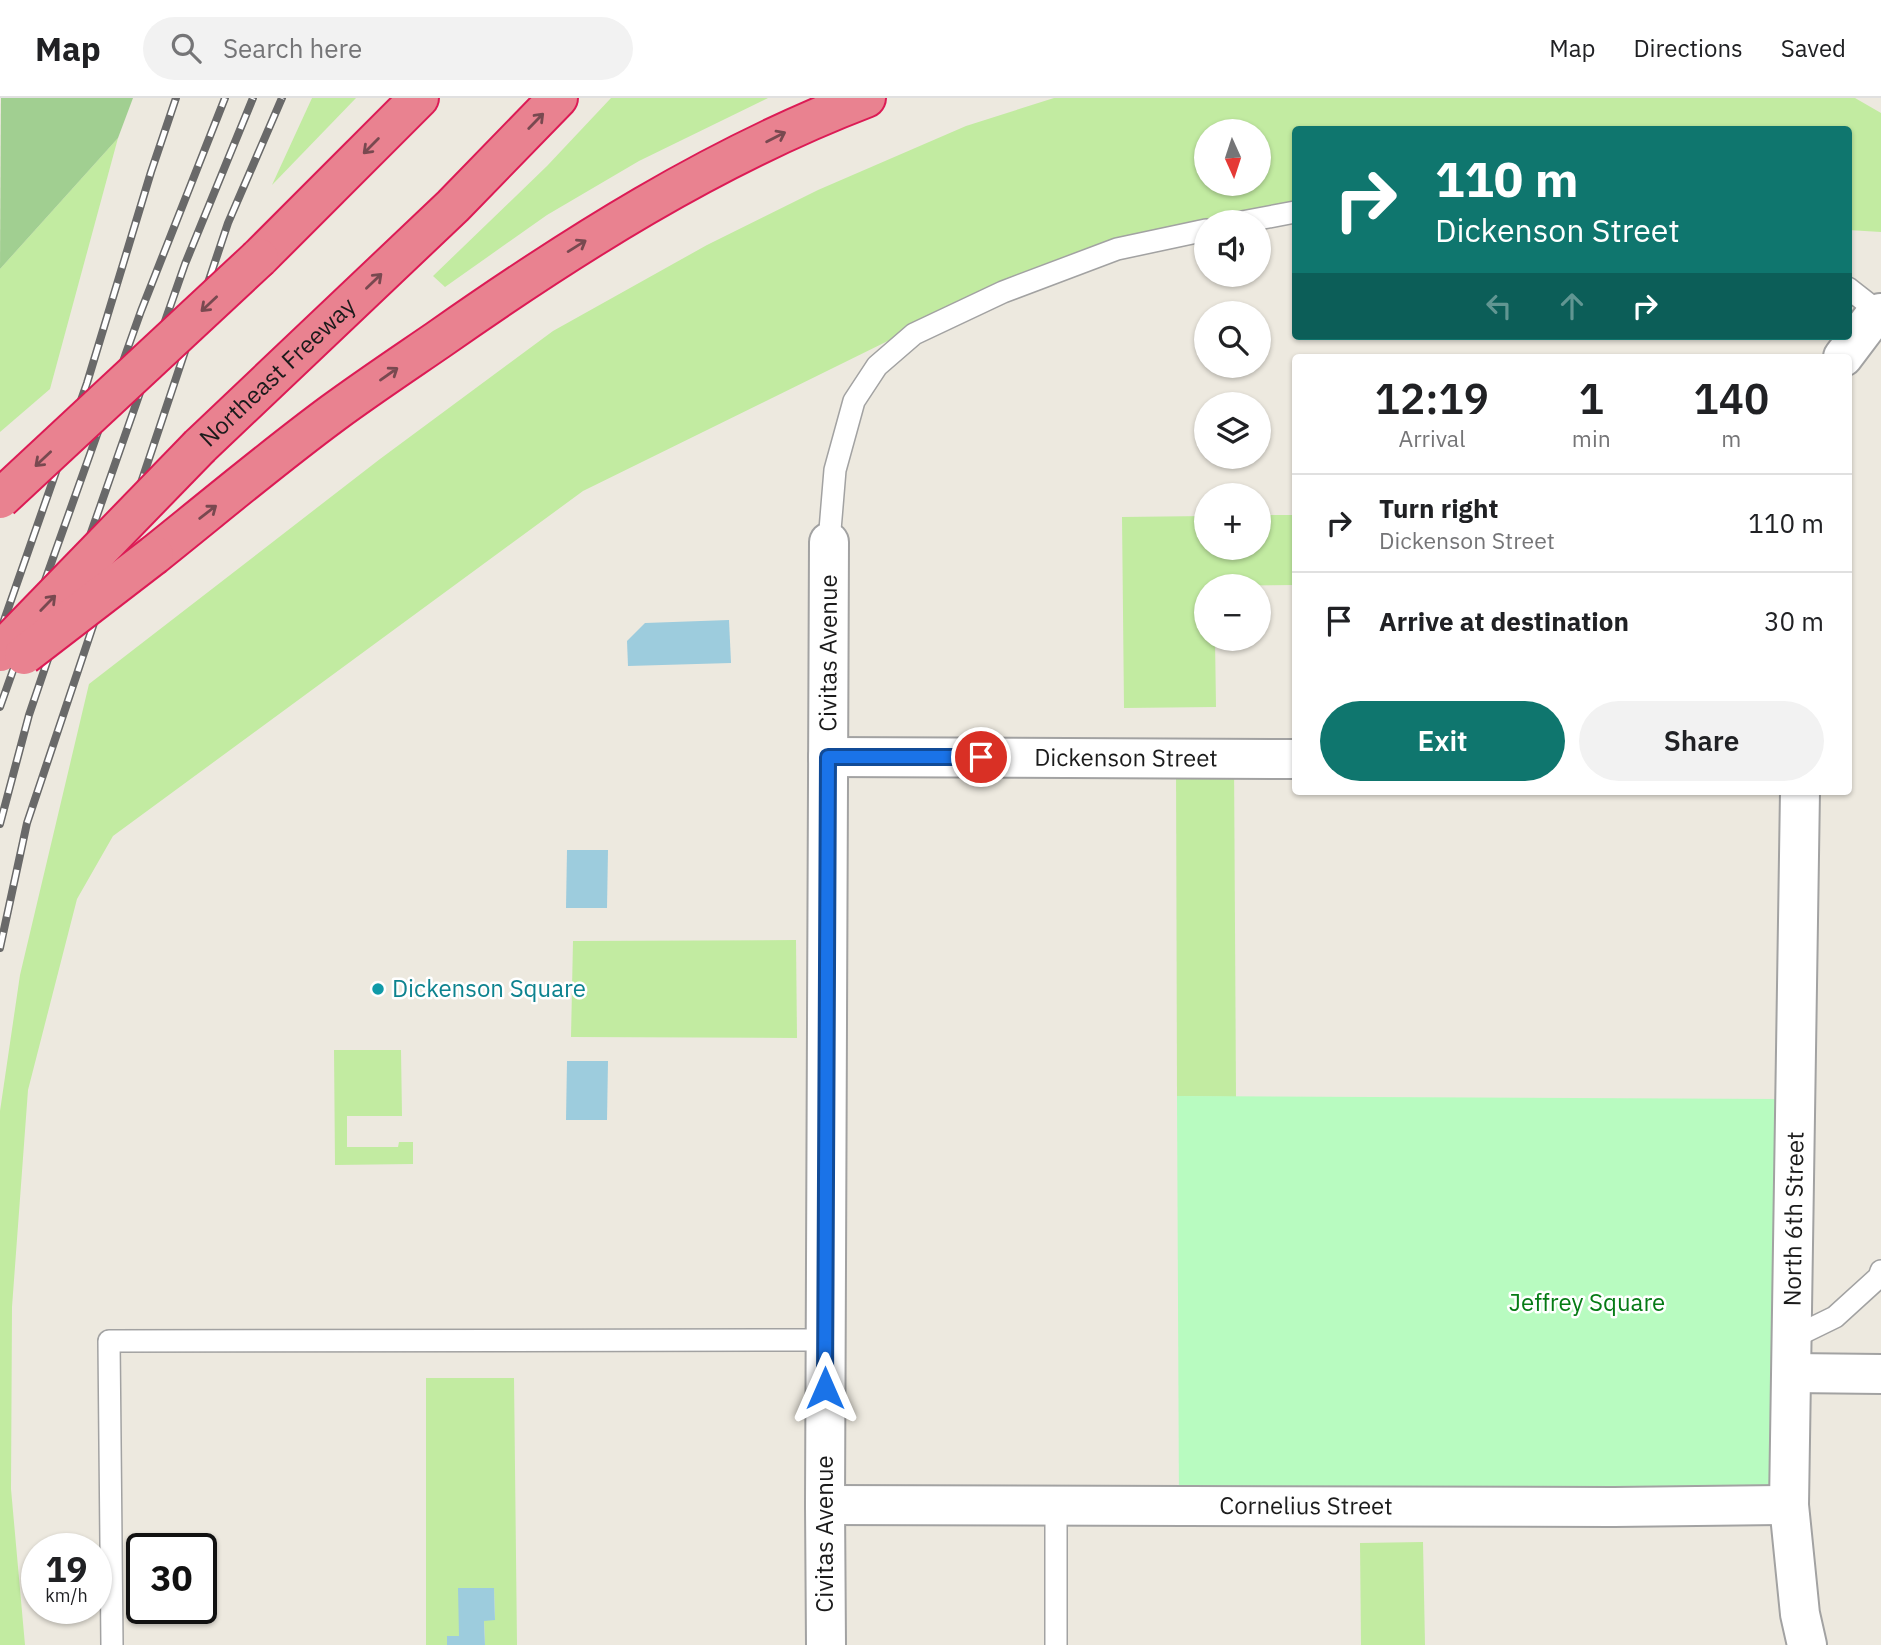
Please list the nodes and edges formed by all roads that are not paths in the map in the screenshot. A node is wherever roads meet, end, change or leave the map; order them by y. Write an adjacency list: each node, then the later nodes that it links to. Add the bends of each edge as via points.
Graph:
1 (419, 98): 10 (highway, one-way to 10, bridge, via 259,258)
2 (558, 98): 12 (highway, Northeast Freeway, one-way to 2, bridge, via 200,446 453,206)
3 (866, 98): 13 (highway, one-way to 3, bridge, via 333,413 522,281 690,181 816,117)
4 (1292, 213): 5 (lane)
5 (1271, 217)
6 (1194, 233): 11 (lane, via 1117,249 1003,292 914,334 877,366 854,401 835,470)
7 (1852, 291): 8 (lane)
8 (1880, 313): 9 (street)
9 (1845, 354)
10 (0, 499)
11 (829, 542): 14 (street, Civitas Avenue)
12 (0, 652)
13 (0, 673)
14 (828, 757): 15 (street, Dickenson Street); 18 (street, Civitas Avenue)
15 (1292, 759)
16 (1800, 795): 19 (street, North 6th Street)
17 (1881, 1271): 19 (lane)
18 (826, 1340): 22 (street, Civitas Avenue); 24 (lane, via 109,1341)
19 (1792, 1356): 20 (street); 21 (street, North 6th Street)
20 (1881, 1374)
21 (1789, 1505): 23 (street, Cornelius Street); 27 (street, North 6th Street)
22 (825, 1506): 23 (street, Cornelius Street); 25 (street, Civitas Avenue)
23 (1056, 1506): 26 (lane)
24 (112, 1645)
25 (826, 1645)
26 (1056, 1645)
27 (1807, 1645)

